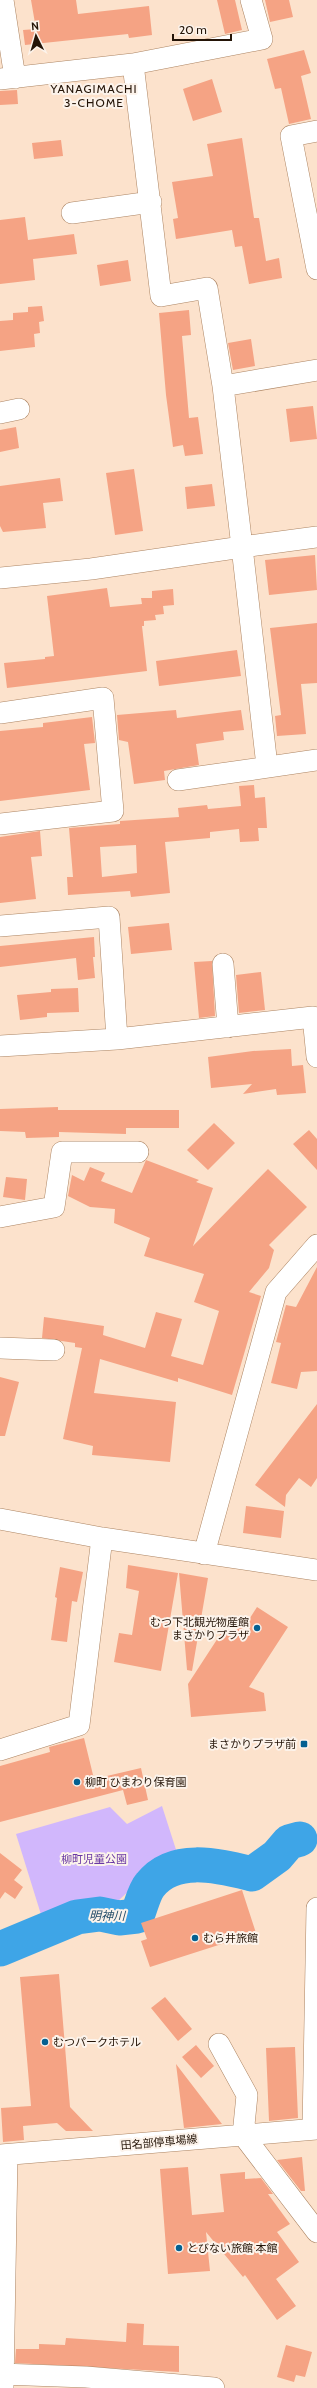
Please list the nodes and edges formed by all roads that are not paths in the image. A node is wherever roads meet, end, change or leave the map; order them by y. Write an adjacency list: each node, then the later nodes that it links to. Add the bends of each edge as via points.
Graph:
1 (3, 0): 4 (street)
2 (251, 0): 3 (street, via 262,39)
3 (133, 64): 4 (street); 6 (street)
4 (8, 79)
5 (317, 131): 8 (street, via 291,136)
6 (151, 202): 7 (street); 10 (street, via 161,296 207,288)
7 (72, 213)
8 (316, 259)
9 (317, 370): 10 (street)
10 (223, 386): 12 (street)
11 (317, 537): 12 (street)
12 (242, 547): 13 (street, via 91,569); 16 (street)
13 (0, 578)
14 (0, 713): 18 (street, via 103,698 113,811)
15 (317, 760): 16 (street)
16 (267, 766): 17 (street)
17 (178, 780)
18 (0, 824)
19 (0, 926): 22 (street, via 109,917)
20 (223, 964): 21 (street)
21 (228, 1026): 22 (street); 24 (street, via 313,1018)
22 (117, 1038): 23 (street)
23 (0, 1046)
24 (317, 1057)
25 (138, 1152): 26 (street, via 62,1152 54,1207)
26 (0, 1217)
27 (317, 1245): 32 (street, via 276,1292)
28 (0, 1348): 29 (street)
29 (54, 1350)
30 (0, 1519): 31 (street)
31 (102, 1538): 32 (street); 34 (street, via 79,1725)
32 (204, 1554): 33 (street)
33 (317, 1570)
34 (0, 1750)
35 (317, 1908): 37 (street)
36 (219, 2044): 38 (street, via 247,2095)
37 (315, 2129): 38 (street, 田名部停車場線)
38 (243, 2135): 39 (street, 田名部停車場線); 40 (street)
39 (4, 2155): 41 (street)
40 (317, 2232)
41 (3, 2378): 42 (street, via 86,2377)
42 (214, 2388)

